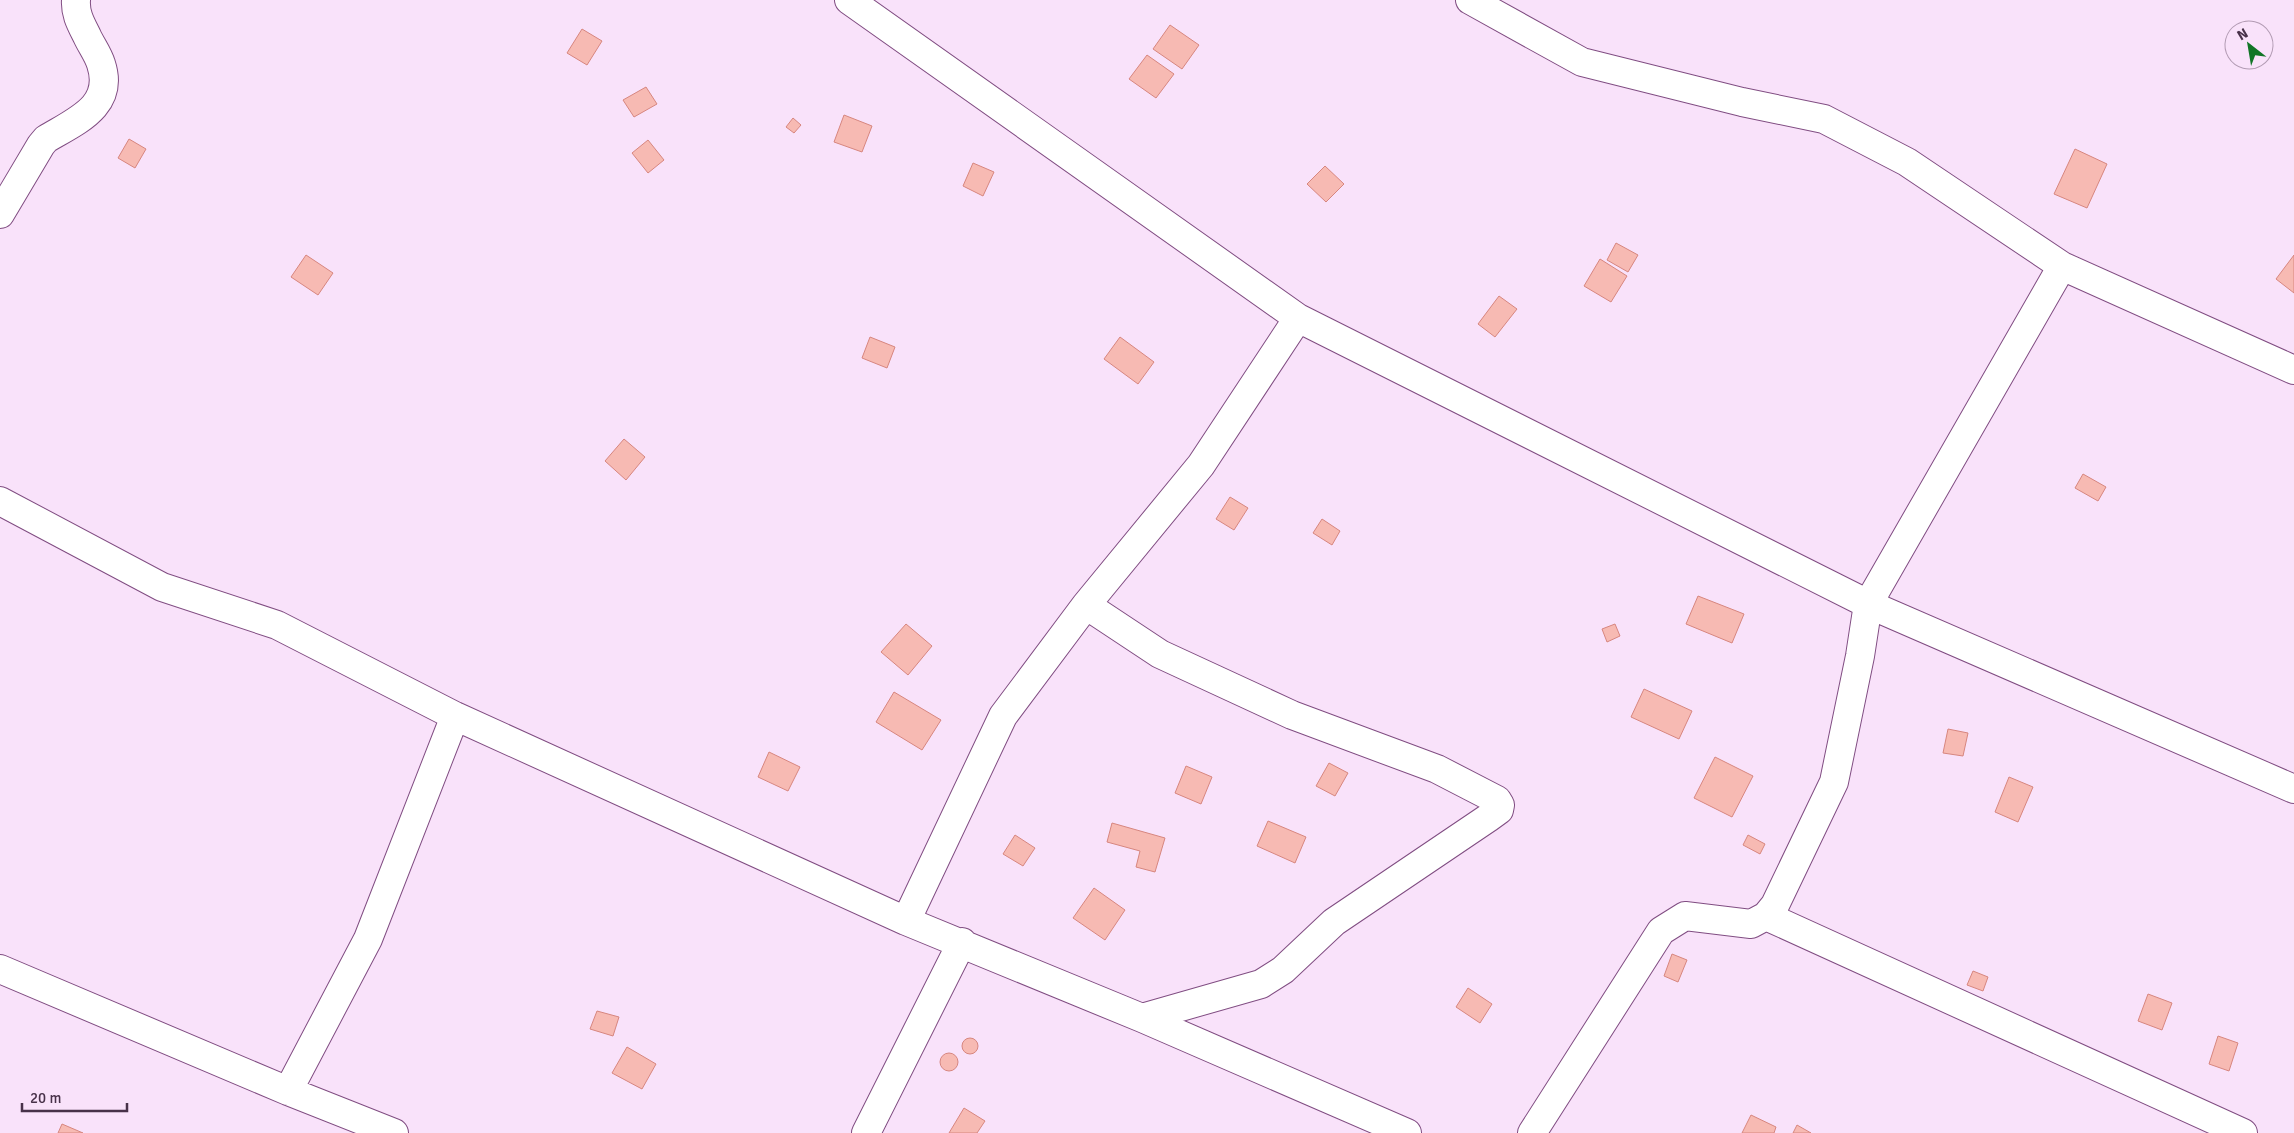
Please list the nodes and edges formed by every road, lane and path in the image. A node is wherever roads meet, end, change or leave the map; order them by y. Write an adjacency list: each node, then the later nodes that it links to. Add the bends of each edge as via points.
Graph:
1 (76, 0): 4 (street, via 78,20 101,64 103,90 96,106 41,145)
2 (849, 0): 6 (street)
3 (1470, 0): 5 (street, via 1582,62 1824,119 1907,162)
4 (0, 214)
5 (2062, 266): 7 (street); 9 (street)
6 (1298, 318): 9 (street); 10 (street, via 1201,465)
7 (2294, 370)
8 (0, 501): 11 (street, via 162,588 277,625)
9 (1868, 604): 12 (street); 13 (street, via 1834,782 1775,905)
10 (1086, 605): 14 (street, via 1004,716); 17 (street, via 1160,654 1292,715 1437,769 1497,800 1500,805 1499,810 1488,818 1334,922 1283,970 1261,984)
11 (455, 716): 14 (street); 18 (street, via 368,939)
12 (2294, 789)
13 (1766, 916): 22 (street, via 1751,924 1685,916 1661,931); 23 (street)
14 (906, 921): 15 (street)
15 (962, 942): 17 (street); 20 (street)
16 (0, 969): 18 (street)
17 (1142, 1018): 21 (street)
18 (288, 1091): 19 (street)
19 (394, 1133)
20 (866, 1133)
21 (1408, 1133)
22 (1532, 1133)
23 (2243, 1133)

